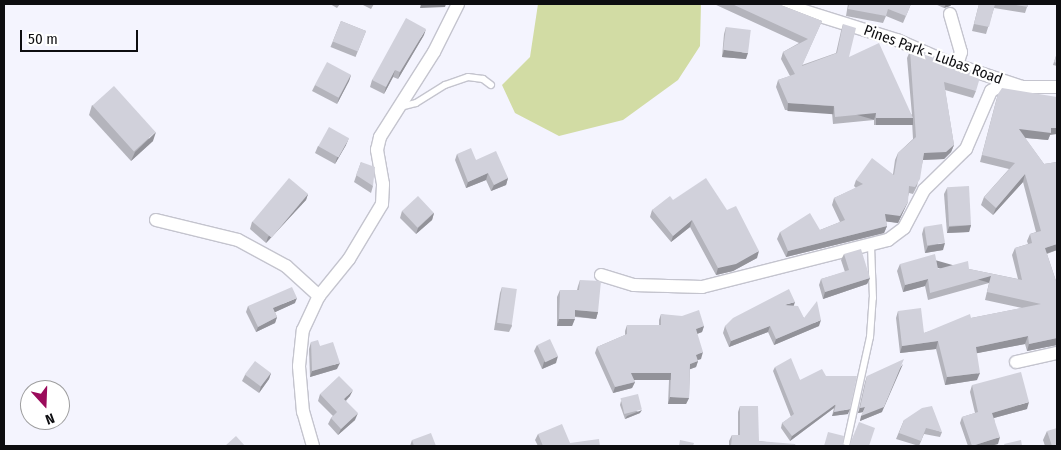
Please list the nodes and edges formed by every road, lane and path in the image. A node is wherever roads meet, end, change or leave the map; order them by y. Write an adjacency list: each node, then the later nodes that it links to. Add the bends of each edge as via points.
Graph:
1 (458, 4): 8 (street, via 434,52)
2 (782, 4): 4 (street, Pines Park - Lubas Road, via 897,40)
3 (950, 14): 4 (street, via 961,52)
4 (956, 65): 6 (street, Pines Park - Lubas Road)
5 (491, 85): 8 (lane, via 483,78 468,77 416,103)
6 (1022, 87): 7 (street, Pines Park - Lubas Road); 10 (street, via 1015,90 998,87 991,91 966,149 924,190 904,228 888,240)
7 (1057, 87)
8 (396, 108): 12 (street, via 377,150 383,184 382,204 349,259)
9 (156, 220): 12 (street, via 238,240 286,266)
10 (871, 246): 11 (street, via 702,287 634,285); 16 (lane, via 873,298 870,337)
11 (601, 275)
12 (319, 296): 15 (street, via 303,330 299,366 304,412)
13 (1057, 353): 14 (street)
14 (1016, 362)
15 (313, 446)
16 (846, 446)

